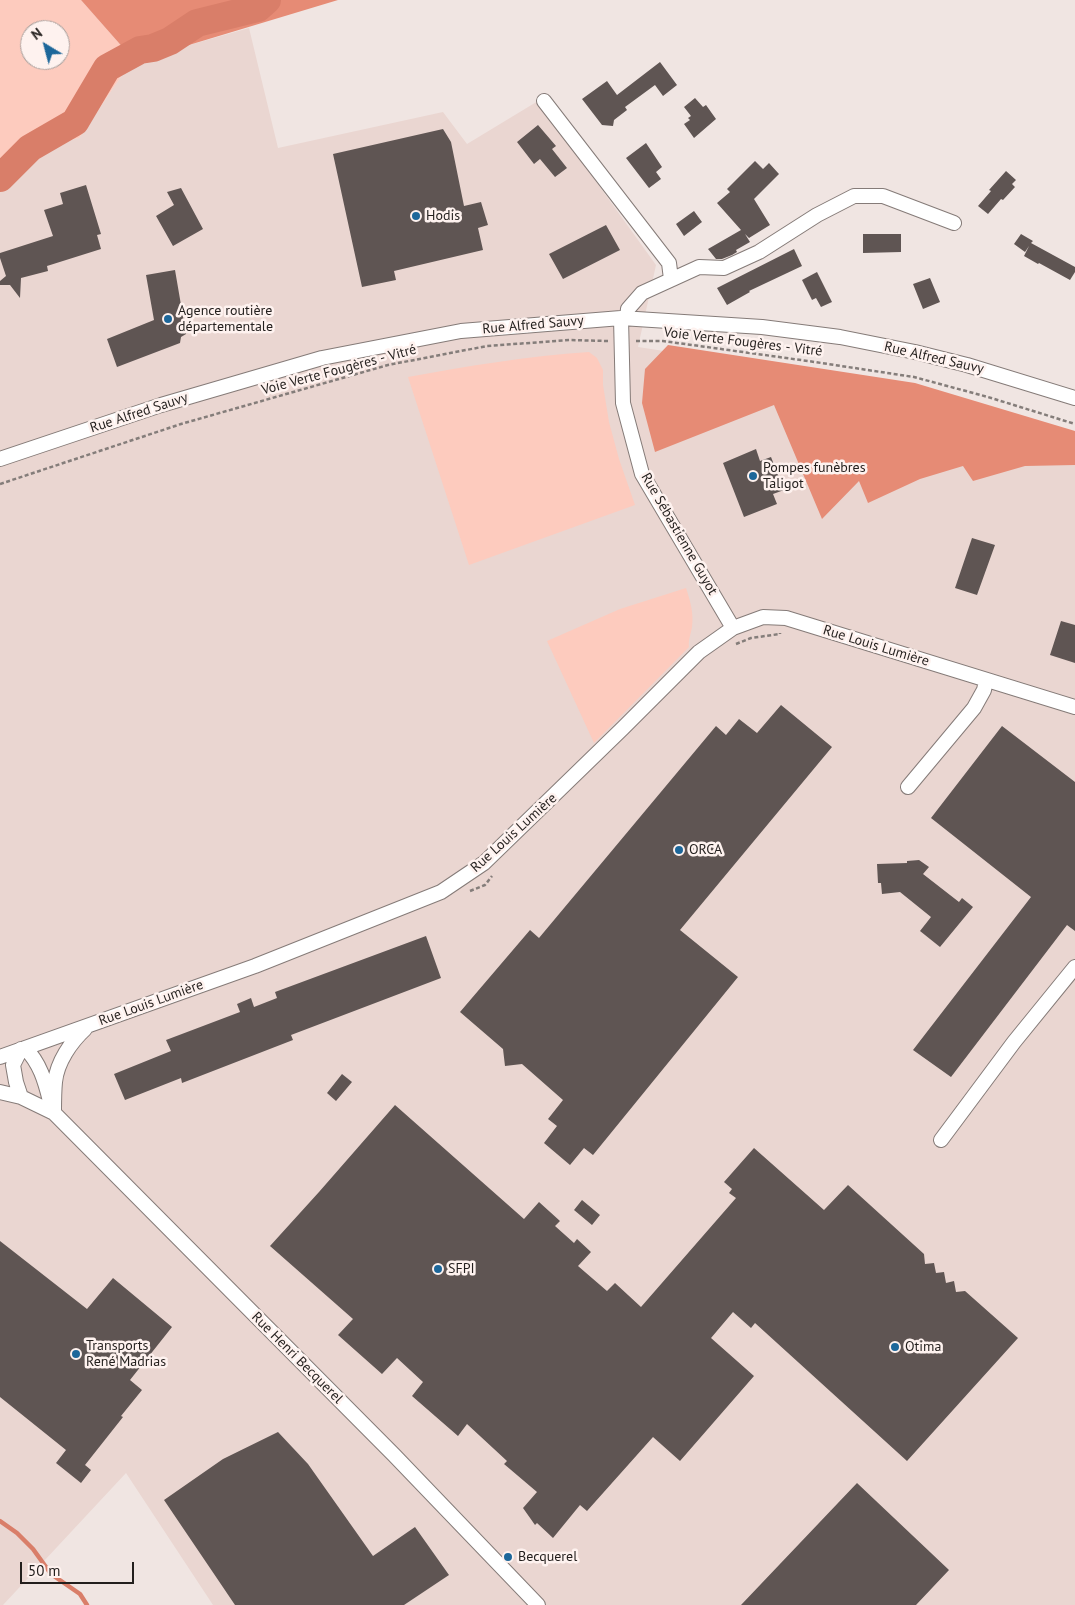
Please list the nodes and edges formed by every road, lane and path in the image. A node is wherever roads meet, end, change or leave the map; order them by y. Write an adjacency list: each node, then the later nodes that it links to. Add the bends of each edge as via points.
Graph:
1 (544, 101): 3 (street, via 669,263)
2 (954, 223): 3 (street, via 883,196 854,196 759,252 724,268 699,267)
3 (671, 279): 4 (street, via 642,293)
4 (624, 318): 5 (street, Rue Sébastienne Guyot); 6 (street, Rue Alfred Sauvy, via 762,327 840,337 967,365); 8 (street, Rue Alfred Sauvy, via 461,331 322,358 161,405)
5 (621, 342): 7 (path, Voie Verte Fougères - Vitré, via 663,341 914,377); 9 (path, Voie Verte Fougères - Vitré, via 570,340 487,346 388,365 180,424); 11 (street, Rue Sébastienne Guyot, via 623,403 642,474)
6 (1075, 398)
7 (1075, 424)
8 (0, 459)
9 (0, 484)
10 (780, 618): 11 (street, Rue Louis Lumière, via 763,617); 12 (path, via 780,634 751,638); 13 (street, Rue Louis Lumière)
11 (733, 628): 19 (street, Rue Louis Lumière, via 699,652 484,863 441,892 255,966)
12 (734, 646)
13 (986, 680): 14 (street, Rue Louis Lumière); 15 (street, via 974,708)
14 (1075, 707)
15 (908, 787)
16 (494, 874): 17 (path, via 485,885)
17 (467, 893)
18 (1075, 967): 25 (street)
19 (89, 1025): 20 (street, Rue Louis Lumière); 24 (street, via 72,1042 60,1062 55,1080)
20 (23, 1049): 21 (street, Rue Louis Lumière); 23 (street, via 13,1065); 24 (street, Rue Henri Becquerel, via 36,1060)
21 (0, 1057)
22 (0, 1092): 23 (street, Rue Henri Becquerel)
23 (21, 1097): 24 (street, Rue Henri Becquerel)
24 (54, 1113): 26 (street, Rue Henri Becquerel, via 394,1455)
25 (941, 1140)
26 (538, 1605)

